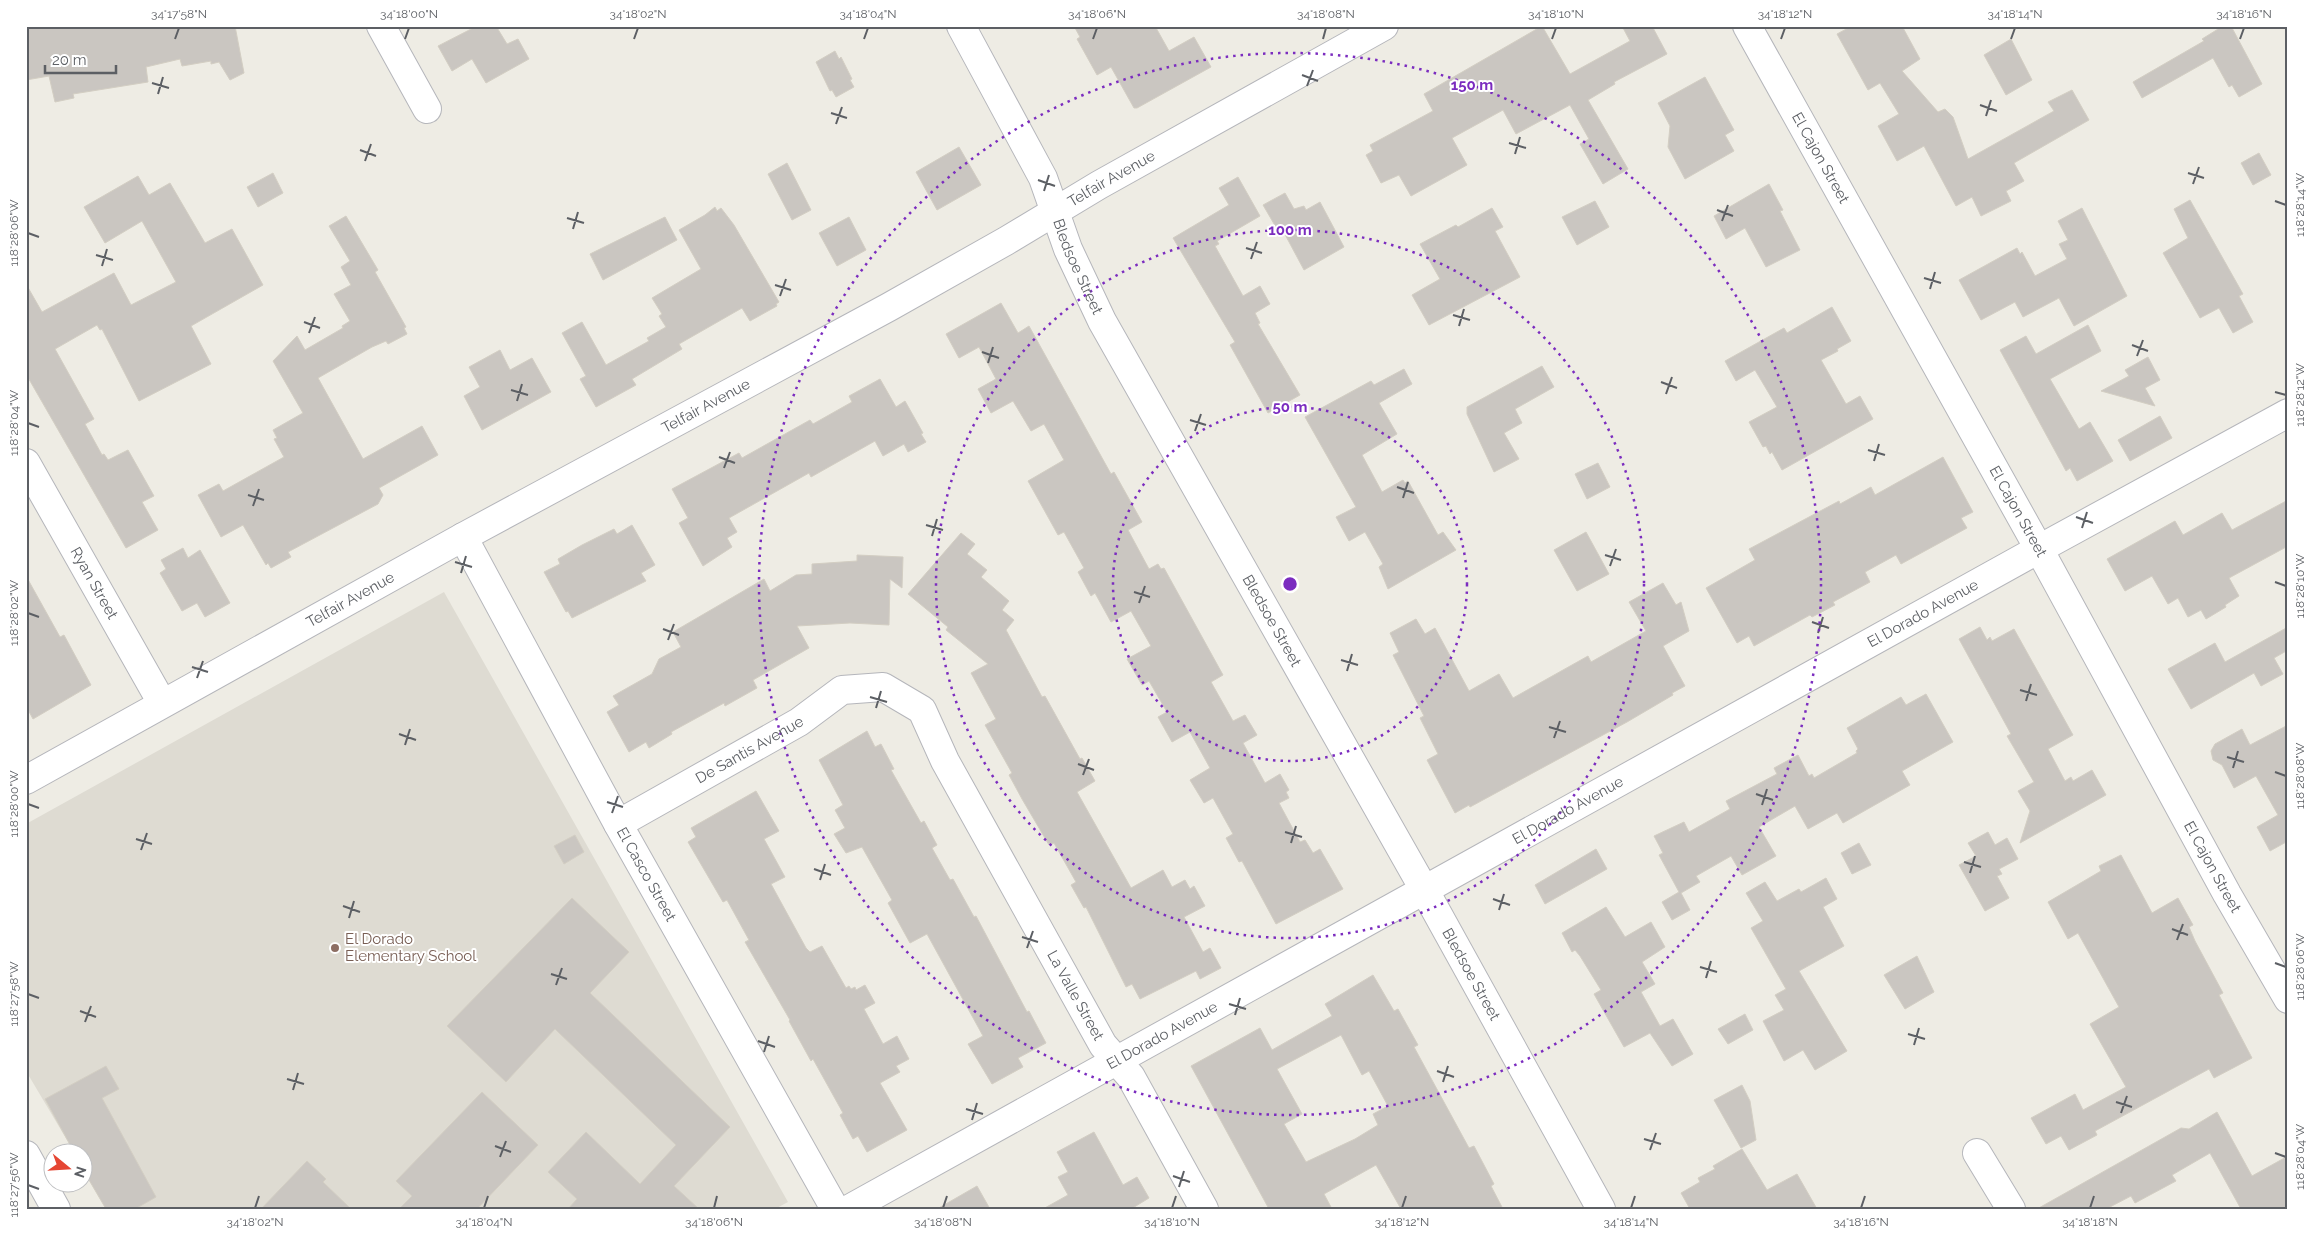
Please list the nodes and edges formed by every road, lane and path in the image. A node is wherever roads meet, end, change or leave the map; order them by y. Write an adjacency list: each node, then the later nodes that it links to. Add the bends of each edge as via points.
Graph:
1 (381, 26): 5 (street)
2 (960, 26): 6 (street, Bledsoe Street, via 1043,178)
3 (1384, 26): 6 (street, Telfair Avenue)
4 (1747, 26): 10 (street, El Cajon Street)
5 (427, 109)
6 (1055, 212): 9 (street, Telfair Avenue, via 889,307); 15 (street, Bledsoe Street, via 1075,265 1102,321)
7 (2288, 413): 10 (street, El Dorado Avenue)
8 (26, 463): 12 (street, Ryan Street)
9 (463, 537): 12 (street, Telfair Avenue); 14 (street, El Casco Street)
10 (2039, 549): 15 (street, El Dorado Avenue); 16 (street, El Cajon Street, via 2227,894)
11 (883, 687): 14 (street, De Santis Avenue, via 842,690 799,722); 17 (street, La Valle Street, via 922,710 950,769 1103,1045)
12 (162, 703): 13 (street, Telfair Avenue)
13 (26, 780)
14 (618, 824): 21 (street, El Casco Street)
15 (1424, 891): 17 (street, El Dorado Avenue); 24 (street, Bledsoe Street)
16 (2288, 999)
17 (1116, 1060): 22 (street, El Dorado Avenue); 23 (street, La Valle Street, via 1131,1077)
18 (1977, 1153): 25 (street)
19 (26, 1155): 20 (street)
20 (56, 1209)
21 (835, 1209)
22 (849, 1209)
23 (1204, 1209)
24 (1601, 1209)
25 (2011, 1209)

